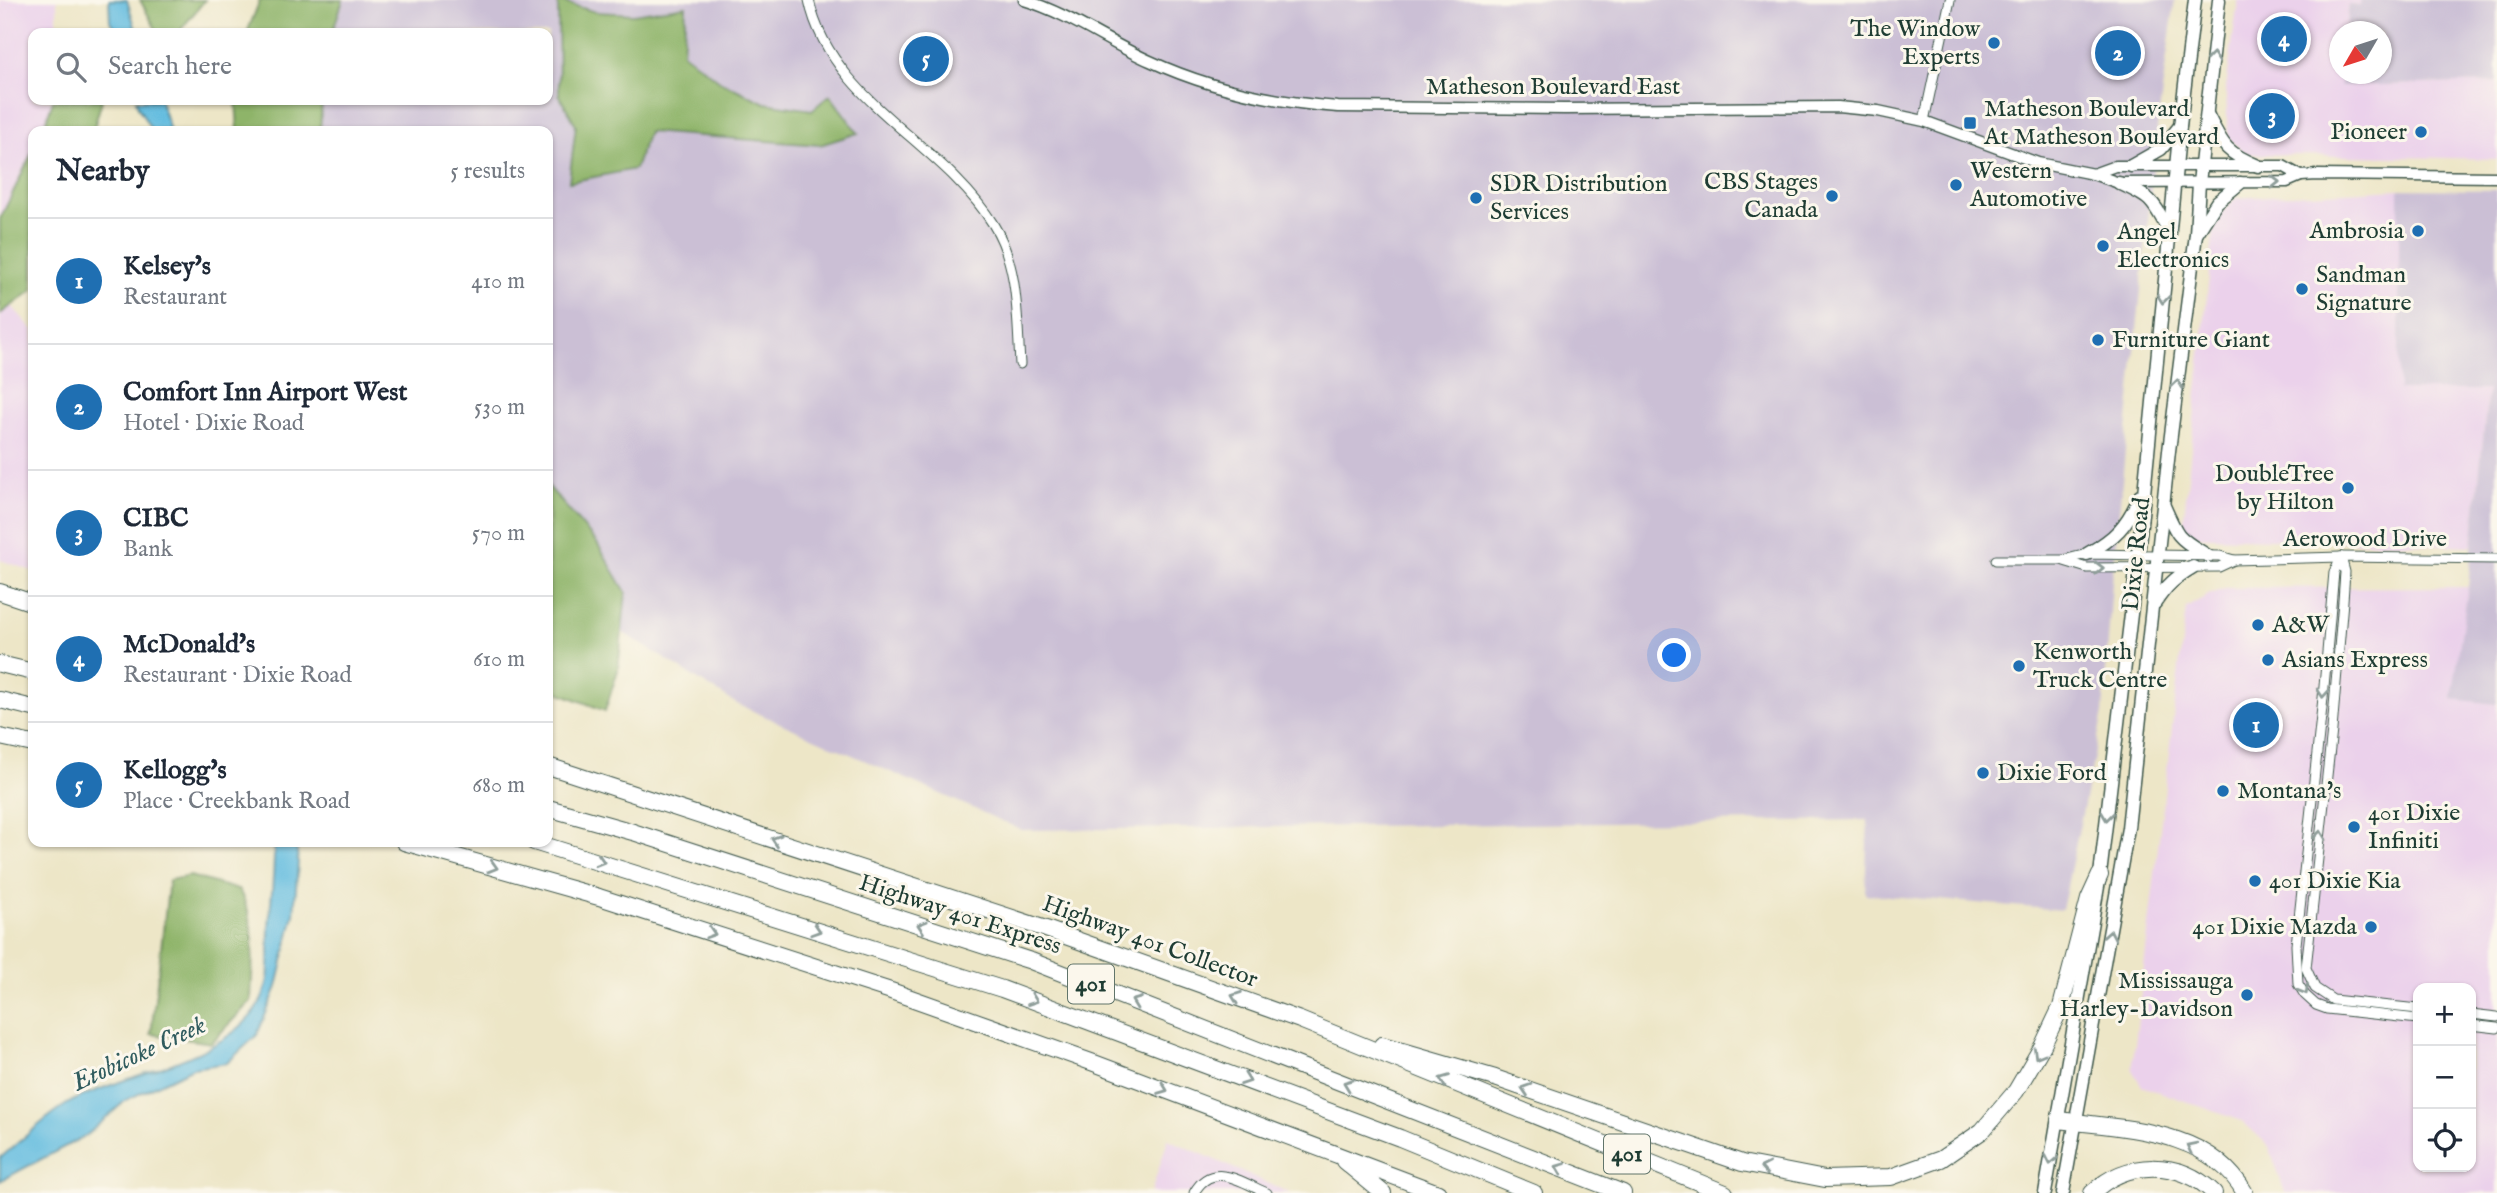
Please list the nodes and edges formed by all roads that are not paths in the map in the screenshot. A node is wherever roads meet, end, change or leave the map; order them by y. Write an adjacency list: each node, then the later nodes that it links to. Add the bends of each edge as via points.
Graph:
1 (809, 0): 22 (street, via 825,42 858,88 961,185 993,224 1015,288)
2 (1024, 0): 7 (street, Matheson Boulevard East, via 1190,78 1300,104 1553,109 1816,107 1878,111)
3 (1950, 0): 7 (street)
4 (2195, 0): 8 (main road, Dixie Road)
5 (2220, 0): 6 (main road, Dixie Road, one-way to 5)
6 (2207, 113): 11 (main road, Dixie Road); 12 (main road, via 2226,148)
7 (1924, 121): 13 (street, Matheson Boulevard East, via 2038,163)
8 (2180, 126): 9 (main road, via 2161,149); 10 (main road, Dixie Road)
9 (2131, 166): 10 (street, Matheson Boulevard East); 13 (street, Matheson Boulevard East)
10 (2177, 166): 11 (street, Matheson Boulevard East); 16 (main road, Dixie Road)
11 (2202, 166): 12 (street, Matheson Boulevard East); 18 (main road, Dixie Road)
12 (2258, 166): 14 (street, Matheson Boulevard East, via 2283,166)
13 (2093, 174): 17 (street, Matheson Boulevard East)
14 (2301, 176): 15 (street, Matheson Boulevard East); 19 (street, Matheson Boulevard East, one-way to 14, via 2287,182)
15 (2497, 177)
16 (2176, 182): 17 (street, Matheson Boulevard East); 18 (street, Matheson Boulevard East); 20 (main road, Dixie Road)
17 (2119, 183): 20 (main road, via 2156,205)
18 (2199, 183): 19 (street, Matheson Boulevard East); 21 (main road, Dixie Road)
19 (2240, 183): 21 (main road, via 2217,202)
20 (2170, 233): 23 (main road, Dixie Road, one-way to 23)
21 (2196, 234): 24 (main road, Dixie Road, one-way to 21)
22 (1020, 364)
23 (2144, 485): 25 (main road, via 2119,532); 32 (main road, Dixie Road)
24 (2163, 503): 26 (main road, via 2182,541); 33 (main road, Dixie Road)
25 (2087, 554): 30 (street, Aerowood Drive); 32 (street, Aerowood Drive)
26 (2208, 556): 31 (street, Aerowood Drive); 33 (street, Aerowood Drive)
27 (2341, 557): 28 (street, Aerowood Drive); 31 (street, Aerowood Drive); 49 (street, one-way to 27, via 2333,1000 2315,988 2306,968 2342,614 2345,572); 52 (street, one-way to 52, via 2334,572 2296,945 2297,979 2305,996 2321,1008)
28 (2497, 559)
29 (1996, 560): 30 (street, Aerowood Drive)
30 (2063, 560): 32 (street, Aerowood Drive, one-way to 32, via 2087,568)
31 (2234, 560): 34 (street, Aerowood Drive, via 2219,567)
32 (2138, 561): 33 (street, Aerowood Drive); 48 (main road, Dixie Road, one-way to 48)
33 (2158, 561): 34 (street, Aerowood Drive); 37 (main road, Dixie Road)
34 (2193, 567): 37 (main road, via 2165,587)
35 (0, 592): 36 (highway)
36 (28, 601)
37 (2152, 609): 57 (main road, Dixie Road, one-way to 37, via 2128,828)
38 (0, 664): 39 (highway)
39 (28, 671)
40 (0, 700): 41 (highway)
41 (28, 707)
42 (0, 737): 43 (highway)
43 (28, 743)
44 (553, 768): 53 (highway, Highway 401 Collector / 401, one-way to 44, via 1046,929)
45 (553, 809): 64 (highway, Highway 401 Express / 401, one-way to 45, via 1031,961)
46 (422, 847): 58 (highway, one-way to 58, via 599,897 891,991)
47 (550, 847): 63 (highway, 401, one-way to 63, via 1002,989)
48 (2100, 875): 53 (highway, one-way to 53, via 2089,899 2062,1007 2016,1091 1982,1131 1941,1159 1891,1177 1825,1179 1742,1163 1506,1082); 56 (main road, Dixie Road)
49 (2413, 1008)
50 (2476, 1015): 51 (street)
51 (2497, 1017)
52 (2413, 1018)
53 (1300, 1020): 65 (highway, Highway 401 Collector / 401, one-way to 53)
54 (2476, 1026): 55 (street)
55 (2497, 1028)
56 (2059, 1120): 57 (highway); 66 (main road, Dixie Road, one-way to 66)
57 (2076, 1122): 67 (main road, Dixie Road); 70 (highway, one-way to 57, via 2221,1165 2192,1146 2165,1135)
58 (1337, 1155): 61 (highway); 62 (highway)
59 (1194, 1193): 60 (street, via 1201,1181 1217,1175)
60 (1267, 1193)
61 (1383, 1193)
62 (1438, 1193)
63 (1534, 1193)
64 (1623, 1193)
65 (1725, 1193)
66 (2045, 1193)
67 (2063, 1193)
68 (2092, 1193): 69 (highway, via 2107,1180 2148,1167 2182,1172)
69 (2214, 1193)
70 (2245, 1193)

